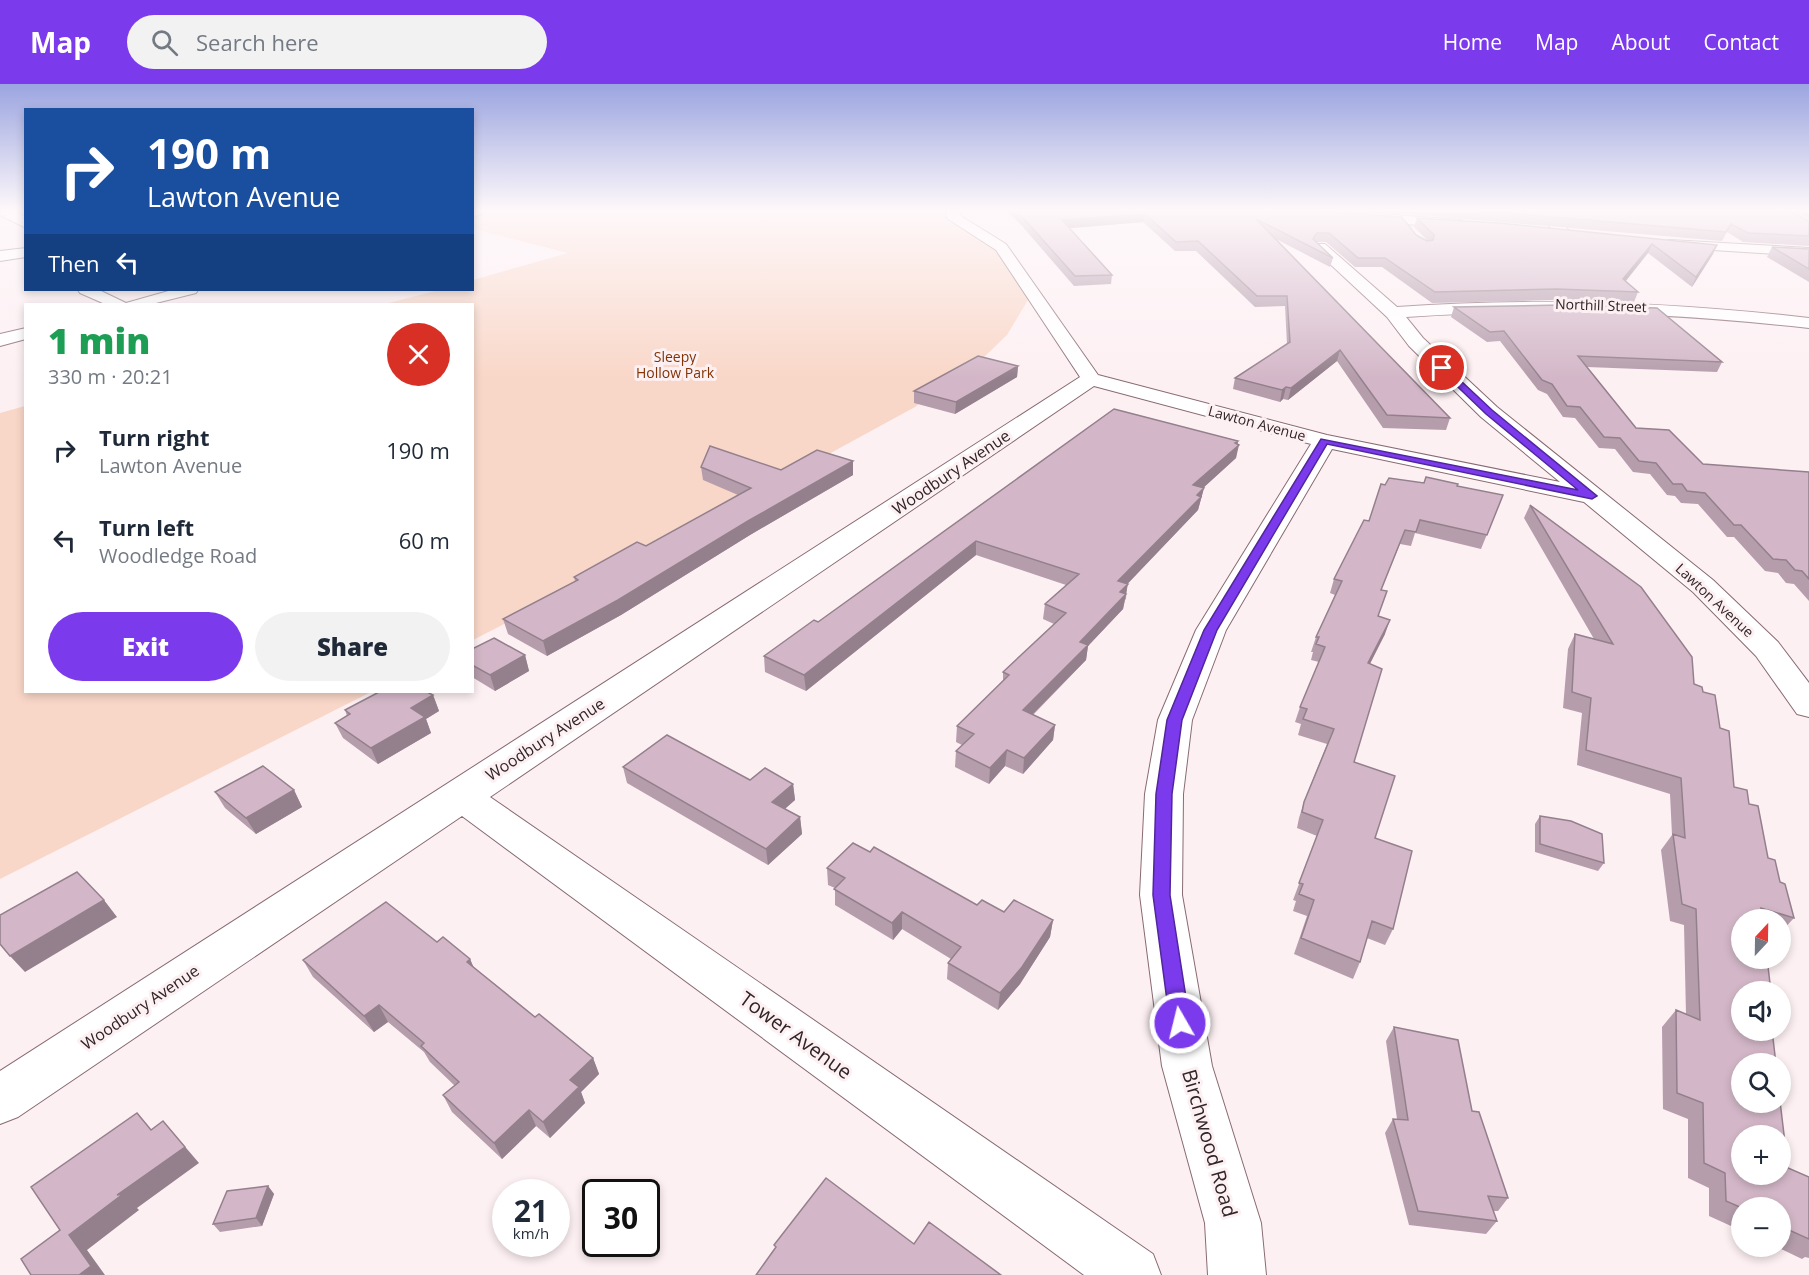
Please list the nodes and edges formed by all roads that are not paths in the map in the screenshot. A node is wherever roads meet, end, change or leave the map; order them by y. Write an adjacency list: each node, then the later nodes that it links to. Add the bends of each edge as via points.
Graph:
1 (1014, 267): 11 (street)
2 (1342, 267): 7 (street)
3 (88, 291): 5 (street)
4 (186, 291): 6 (street)
5 (116, 303)
6 (137, 303)
7 (1393, 313): 8 (street, Northill Street, via 1507,304 1589,304); 13 (street, via 1416,342 1489,412)
8 (1809, 323)
9 (24, 334): 10 (street)
10 (0, 340)
11 (1091, 379): 12 (street, Lawton Avenue); 15 (street, Woodbury Avenue)
12 (1325, 441): 13 (street, Lawton Avenue); 18 (street, Birchwood Road, via 1211,630 1174,720 1164,794 1161,895 1186,1066 1233,1223)
13 (1592, 496): 14 (street, Lawton Avenue, via 1703,586 1767,649)
14 (1809, 706)
15 (460, 795): 16 (street, Woodbury Avenue); 17 (street, Tower Avenue)
16 (0, 1100)
17 (1132, 1275)
18 (1237, 1275)

